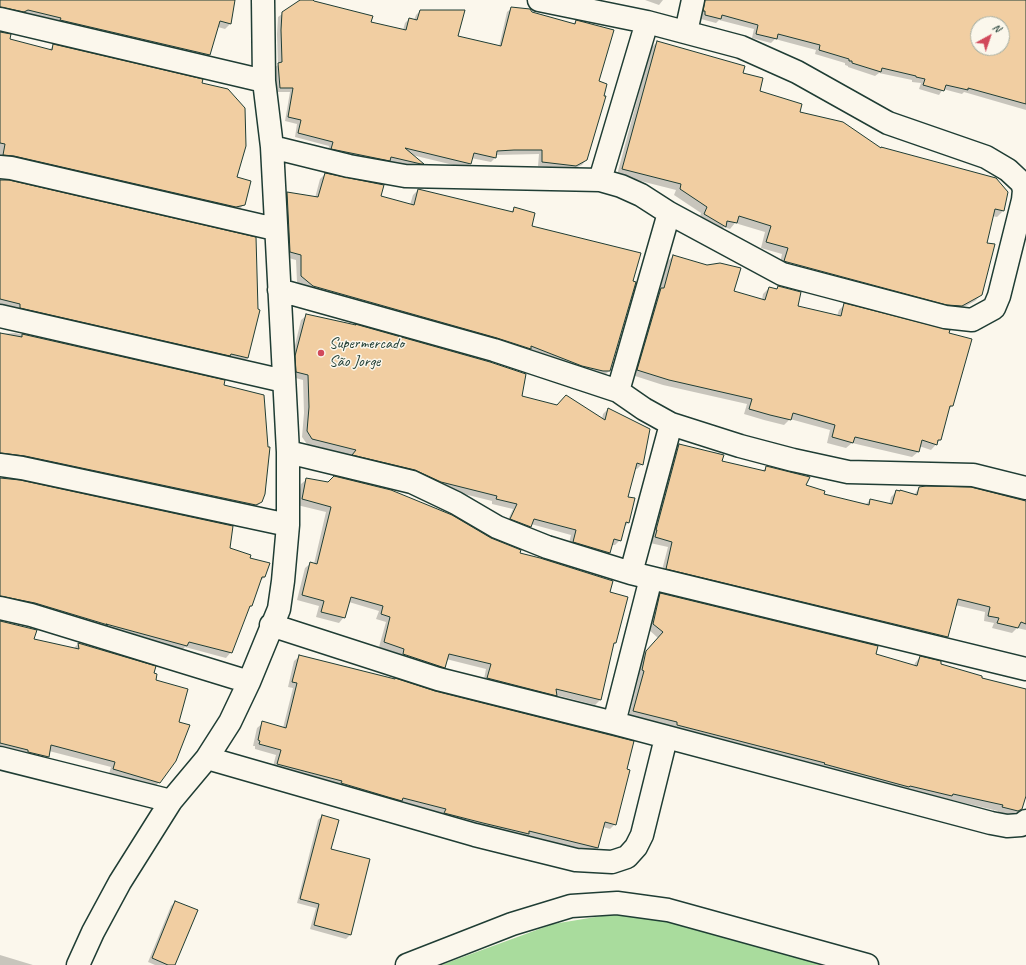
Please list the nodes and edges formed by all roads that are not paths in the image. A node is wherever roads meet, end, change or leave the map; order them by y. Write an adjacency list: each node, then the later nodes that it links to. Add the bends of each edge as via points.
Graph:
1 (263, 0): 7 (street)
2 (539, 0): 5 (street)
3 (693, 0): 6 (street)
4 (0, 19): 7 (street)
5 (648, 22): 6 (street); 10 (street)
6 (686, 32): 11 (street, via 741,47 797,72 888,123 986,157 1008,170 1022,183 1024,190 999,296 994,308 972,320 945,316 782,274)
7 (264, 81): 8 (street)
8 (272, 147): 10 (street, via 349,166 405,176); 12 (street)
9 (0, 167): 12 (street)
10 (600, 180): 11 (street, via 642,195)
11 (668, 213): 16 (street)
12 (275, 229): 13 (street)
13 (279, 290): 15 (street); 16 (street, via 494,350)
14 (0, 316): 15 (street)
15 (284, 381): 18 (street)
16 (618, 391): 17 (street)
17 (671, 424): 20 (street, via 740,446 848,472 973,475); 22 (street)
18 (288, 452): 21 (street); 22 (street, via 412,482 456,503 497,527 547,547)
19 (0, 465): 21 (street)
20 (1026, 488)
21 (288, 525): 24 (street, via 279,609)
22 (641, 575): 25 (street); 27 (street)
23 (0, 608): 26 (street, via 31,615)
24 (272, 625): 26 (street); 27 (street, via 438,679)
25 (1026, 669)
26 (249, 682): 30 (street, via 230,722)
27 (614, 723): 28 (street)
28 (666, 738): 30 (street, via 642,835 627,857 612,862 576,860 489,839); 32 (street, via 991,823 1007,826 1021,825)
29 (0, 758): 31 (street)
30 (208, 758): 31 (street)
31 (171, 801): 33 (street, via 120,882)
32 (1026, 821)
33 (78, 965)
34 (407, 965): 35 (street, via 512,924 571,906 617,903 668,910)
35 (867, 965)

